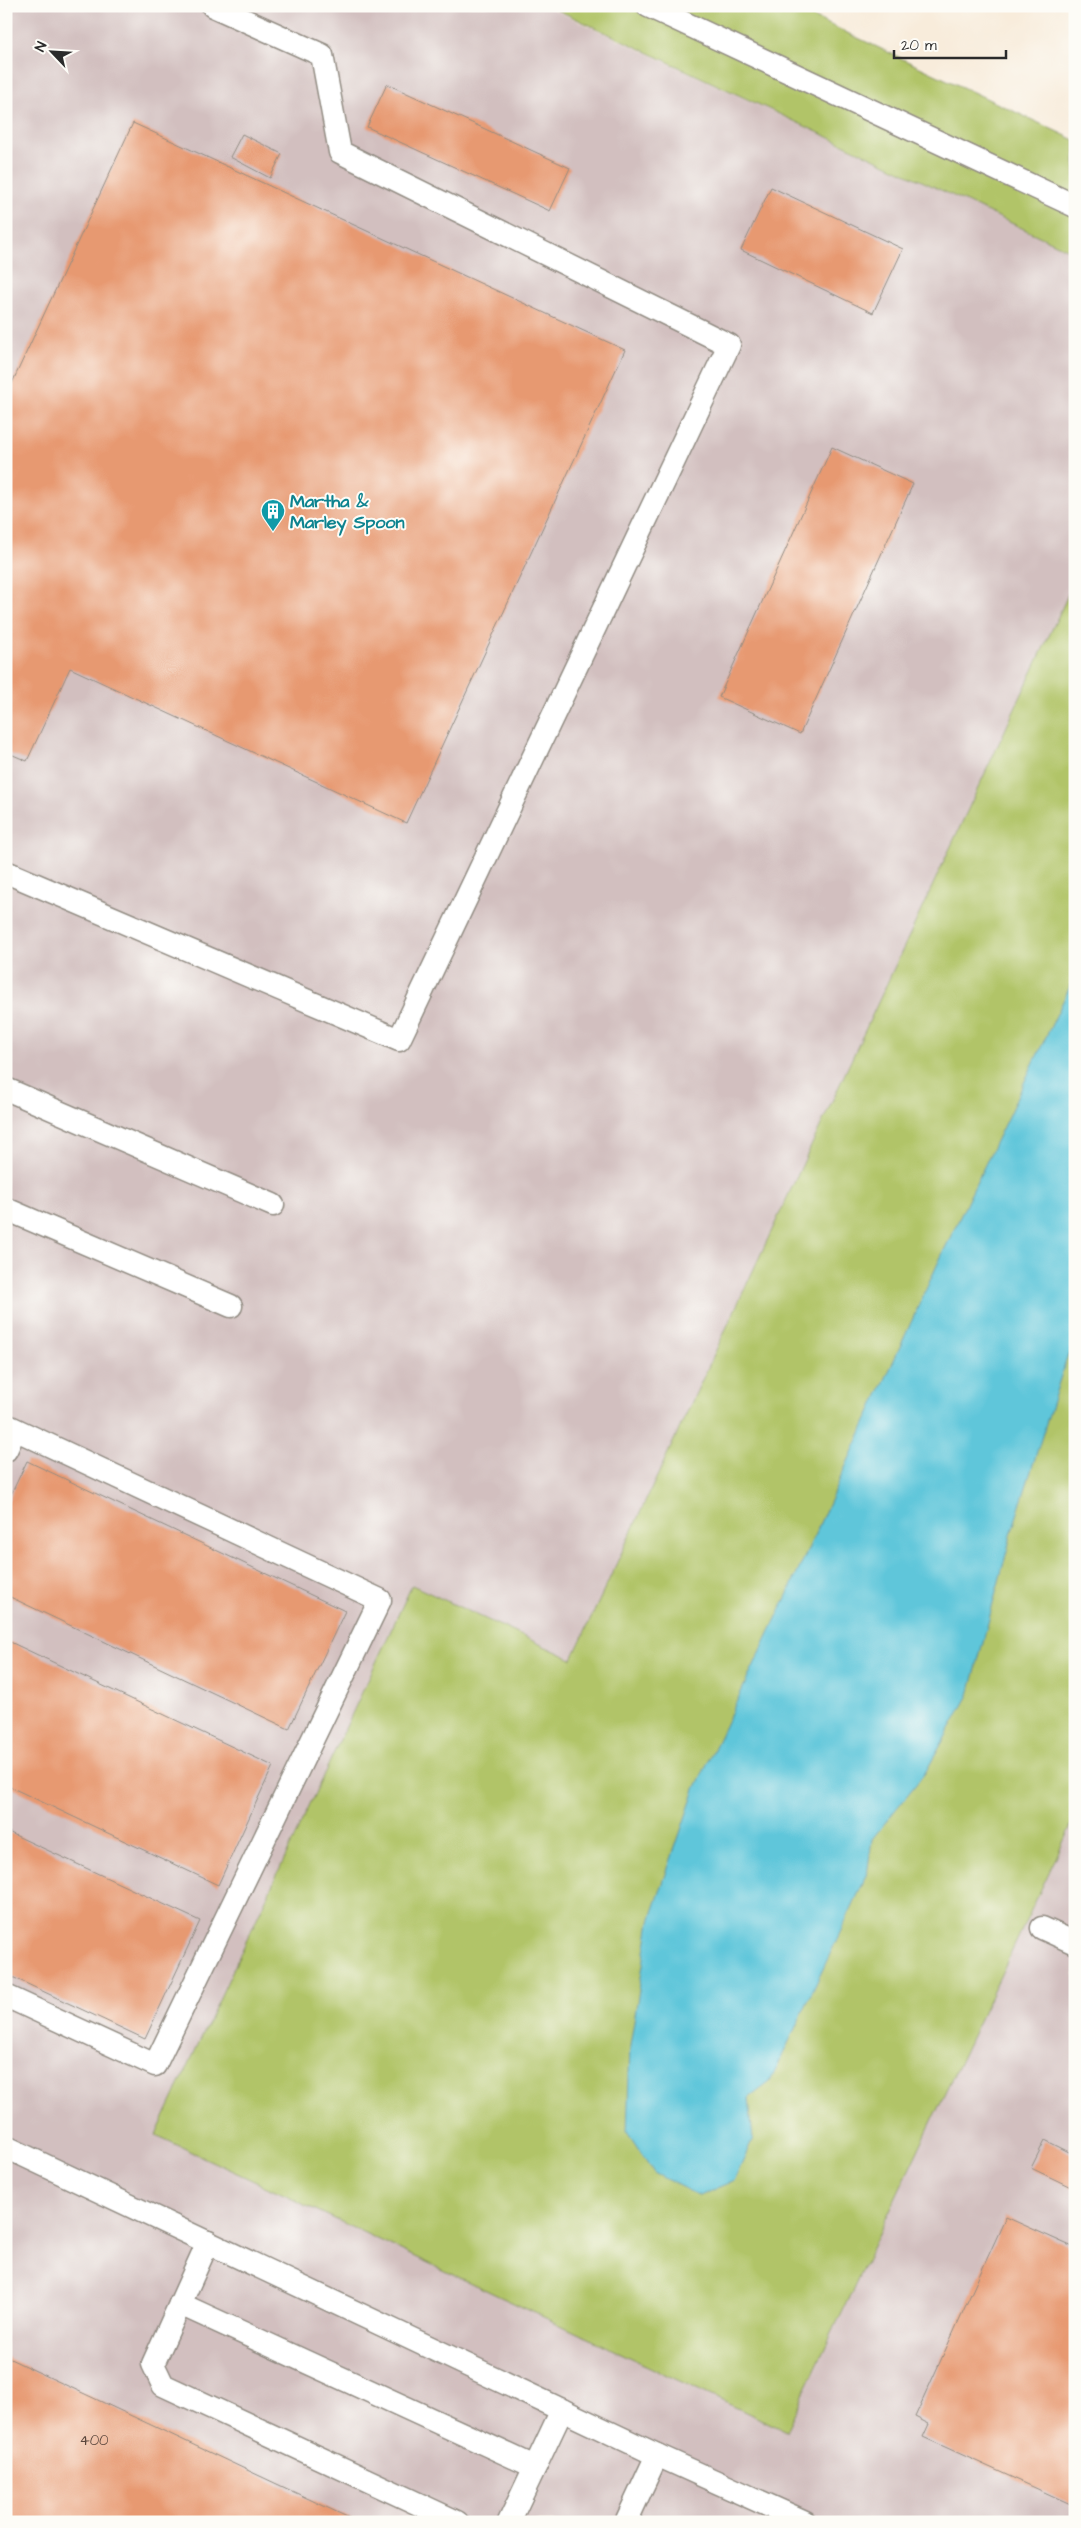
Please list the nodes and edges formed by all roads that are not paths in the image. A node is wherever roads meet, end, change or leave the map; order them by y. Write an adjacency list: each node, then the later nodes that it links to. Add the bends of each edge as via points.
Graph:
1 (212, 6): 4 (lane, via 322,55 340,152 729,345 399,1040)
2 (648, 6): 3 (lane)
3 (1075, 206)
4 (6, 872)
5 (6, 1089): 6 (lane)
6 (273, 1205)
7 (6, 1209): 8 (lane)
8 (231, 1306)
9 (11, 1427): 10 (lane); 13 (lane, via 380,1600 155,2065)
10 (6, 1450)
11 (1042, 1928): 12 (lane)
12 (1075, 1943)
13 (6, 1996)
14 (6, 2146): 15 (lane)
15 (208, 2242): 16 (lane); 17 (lane)
16 (180, 2304): 19 (lane); 20 (lane, via 153,2364 163,2384)
17 (562, 2410): 18 (lane); 19 (lane)
18 (657, 2456): 22 (lane); 23 (lane)
19 (534, 2466): 21 (lane)
20 (457, 2522)
21 (509, 2522)
22 (626, 2522)
23 (805, 2522)

